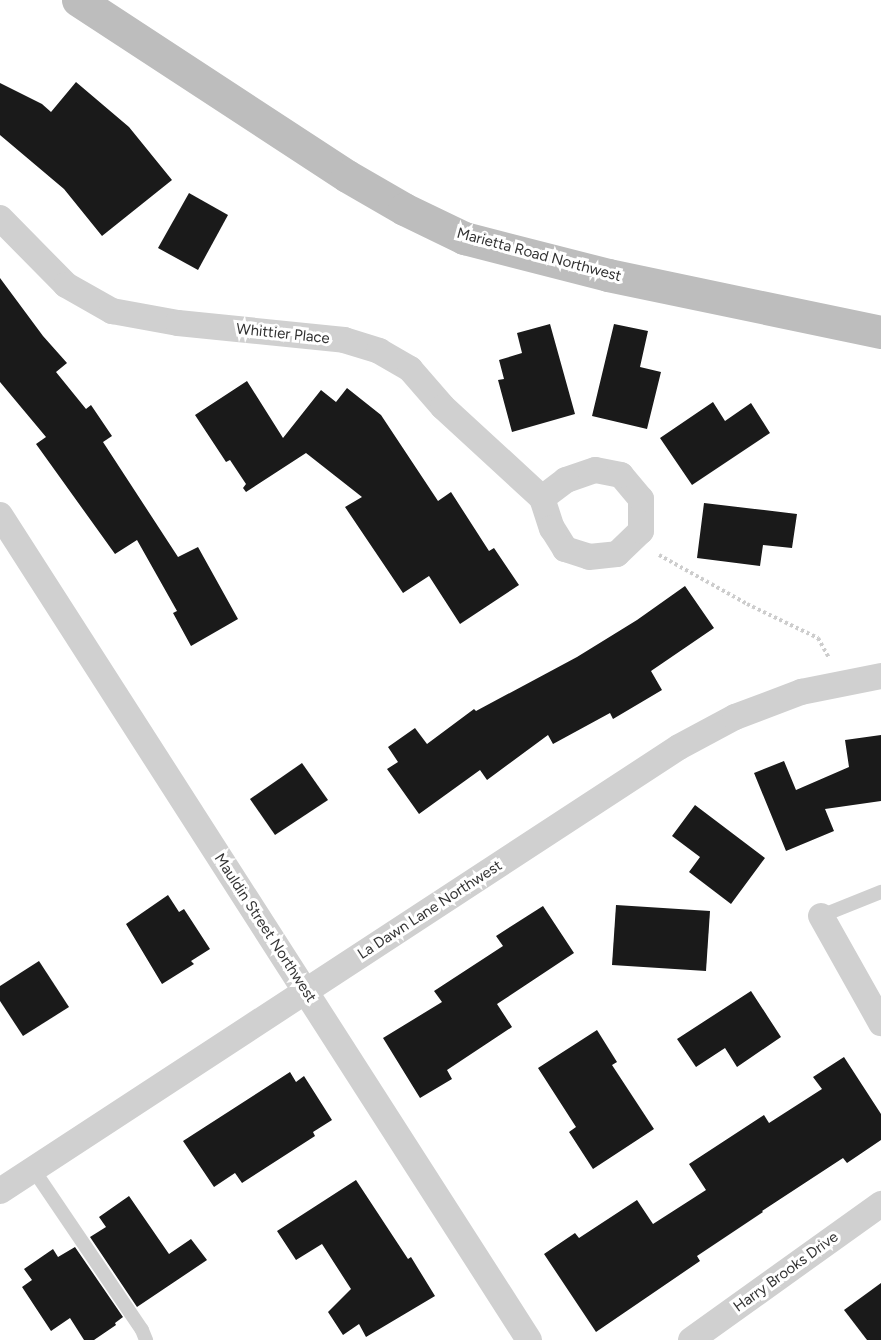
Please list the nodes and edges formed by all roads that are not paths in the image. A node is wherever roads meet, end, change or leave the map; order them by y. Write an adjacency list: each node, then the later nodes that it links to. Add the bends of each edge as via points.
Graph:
1 (78, 0): 3 (main road, Marietta Road Northwest, via 347,176 464,238 608,274)
2 (0, 219): 4 (street, Whittier Place, via 66,285 112,311 178,323 344,340 379,351 410,369 443,407)
3 (881, 332)
4 (542, 498): 4 (street, Whittier Place, via 552,528 565,549 589,557 617,554 640,531 641,499 621,475 595,471 566,480)
5 (0, 515): 9 (street, Mauldin Street Northwest)
6 (881, 676): 9 (street, La Dawn Lane Northwest, via 801,692 735,717 680,747)
7 (881, 892): 8 (lane)
8 (821, 916): 10 (street)
9 (306, 992): 11 (street, La Dawn Lane Northwest); 15 (street, Mauldin Street Northwest)
10 (881, 1023)
11 (33, 1170): 12 (street, La Dawn Lane Northwest); 14 (lane)
12 (0, 1191)
13 (881, 1204): 16 (street, Harry Brooks Drive)
14 (146, 1340)
15 (529, 1340)
16 (691, 1340)

